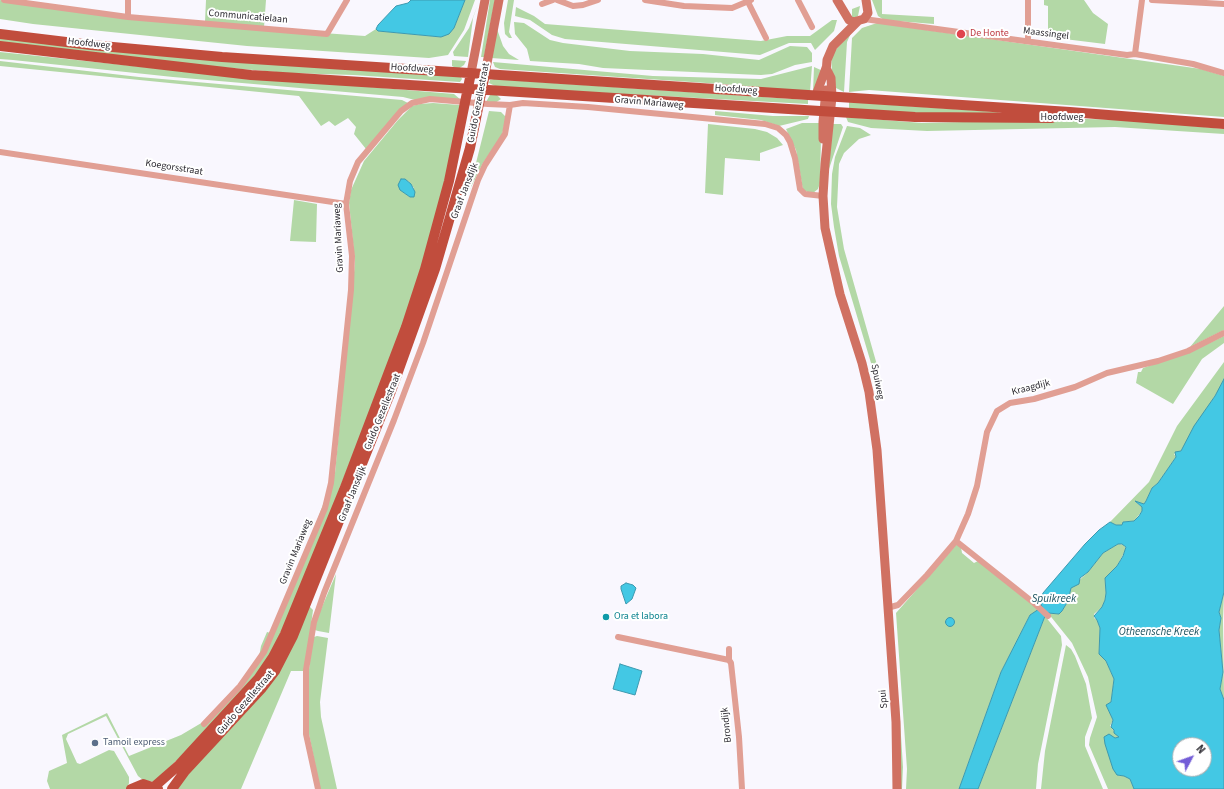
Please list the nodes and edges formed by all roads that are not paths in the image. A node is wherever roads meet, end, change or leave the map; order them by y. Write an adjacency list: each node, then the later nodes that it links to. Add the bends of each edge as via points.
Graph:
1 (4, 0): 23 (street, Communicatielaan)
2 (128, 0): 23 (street)
3 (347, 0): 23 (street, Communicatielaan, via 328,34)
4 (485, 0): 33 (main road, Guido Gezellestraat)
5 (498, 0): 35 (main road, Guido Gezellestraat)
6 (553, 0): 19 (street)
7 (557, 0): 8 (street, via 573,6 583,6)
8 (598, 0)
9 (645, 0): 18 (street)
10 (736, 0): 21 (street)
11 (798, 0): 26 (street)
12 (838, 0): 24 (main road)
13 (866, 0): 22 (main road)
14 (1028, 0): 29 (street)
15 (1142, 0): 31 (street)
16 (1152, 0): 20 (street)
17 (750, 1): 21 (street); 28 (street)
18 (684, 3): 21 (street, via 732,8)
19 (542, 4)
20 (1224, 4)
21 (738, 6)
22 (869, 10): 24 (main road); 25 (street)
23 (128, 17)
24 (857, 20): 25 (street, Maassingel); 32 (main road, via 830,50)
25 (884, 22): 29 (street, Maassingel)
26 (812, 27)
27 (0, 34): 33 (main road, Hoofdweg, via 222,57)
28 (766, 38)
29 (1028, 42): 31 (street, Maassingel)
30 (0, 46): 36 (main road, Hoofdweg, via 251,75)
31 (1135, 54): 34 (street, Maassingel, via 1193,64)
32 (826, 68): 38 (main road); 38 (main road, via 831,78)
33 (471, 73): 35 (main road, Hoofdweg); 36 (main road, Guido Gezellestraat)
34 (1224, 73)
35 (485, 74): 37 (main road, Guido Gezellestraat); 38 (main road, Hoofdweg)
36 (468, 89): 37 (main road, Hoofdweg); 39 (main road, Guido Gezellestraat)
37 (482, 90): 40 (main road, Guido Gezellestraat); 42 (main road, Hoofdweg)
38 (825, 96): 42 (main road); 43 (main road, Hoofdweg)
39 (465, 103): 40 (street, Gravin Mariaweg); 47 (street, Gravin Mariaweg, via 425,100 412,103 401,110 358,162 350,180); 56 (main road, Guido Gezellestraat, via 449,181 406,327 344,490 285,634 258,679)
40 (479, 104): 41 (street, Gravin Mariaweg); 56 (main road, Guido Gezellestraat, via 460,186 415,328 293,636 275,671 262,688)
41 (510, 105): 46 (street, Gravin Mariaweg, via 523,103 588,107 765,124 778,128 790,142 800,189 806,194); 60 (street, Graaf Jansdijk, via 505,134 484,165 478,180 418,357 314,622 306,670 306,734)
42 (827, 112): 43 (main road, Hoofdweg, via 915,117); 46 (main road, Spuiweg)
43 (1126, 117): 44 (main road, Hoofdweg)
44 (1224, 124)
45 (0, 152): 47 (street, Koegorsstraat)
46 (823, 196): 50 (main road, Spuiweg, via 825,228 831,258 869,392 877,450)
47 (346, 204): 55 (street, Gravin Mariaweg, via 352,256 351,290 331,484 325,508 264,652 240,686)
48 (1224, 333): 49 (street, Kraagdijk, via 1188,352 1107,373 1075,387 1010,403 997,411 987,432 977,486)
49 (956, 541): 50 (street, Kraagdijk, via 898,605); 51 (street)
50 (887, 608): 62 (main road, Spui, via 896,722)
51 (1048, 616)
52 (618, 637): 54 (street)
53 (729, 649): 54 (street, Brondijk)
54 (729, 660): 61 (street, Brondijk, via 739,737)
55 (204, 724)
56 (173, 781): 58 (main road, Guido Gezellestraat); 59 (main road, Guido Gezellestraat)
57 (135, 788): 58 (main road, via 143,784)
58 (155, 788)
59 (166, 789)
60 (318, 789)
61 (742, 789)
62 (897, 789)

